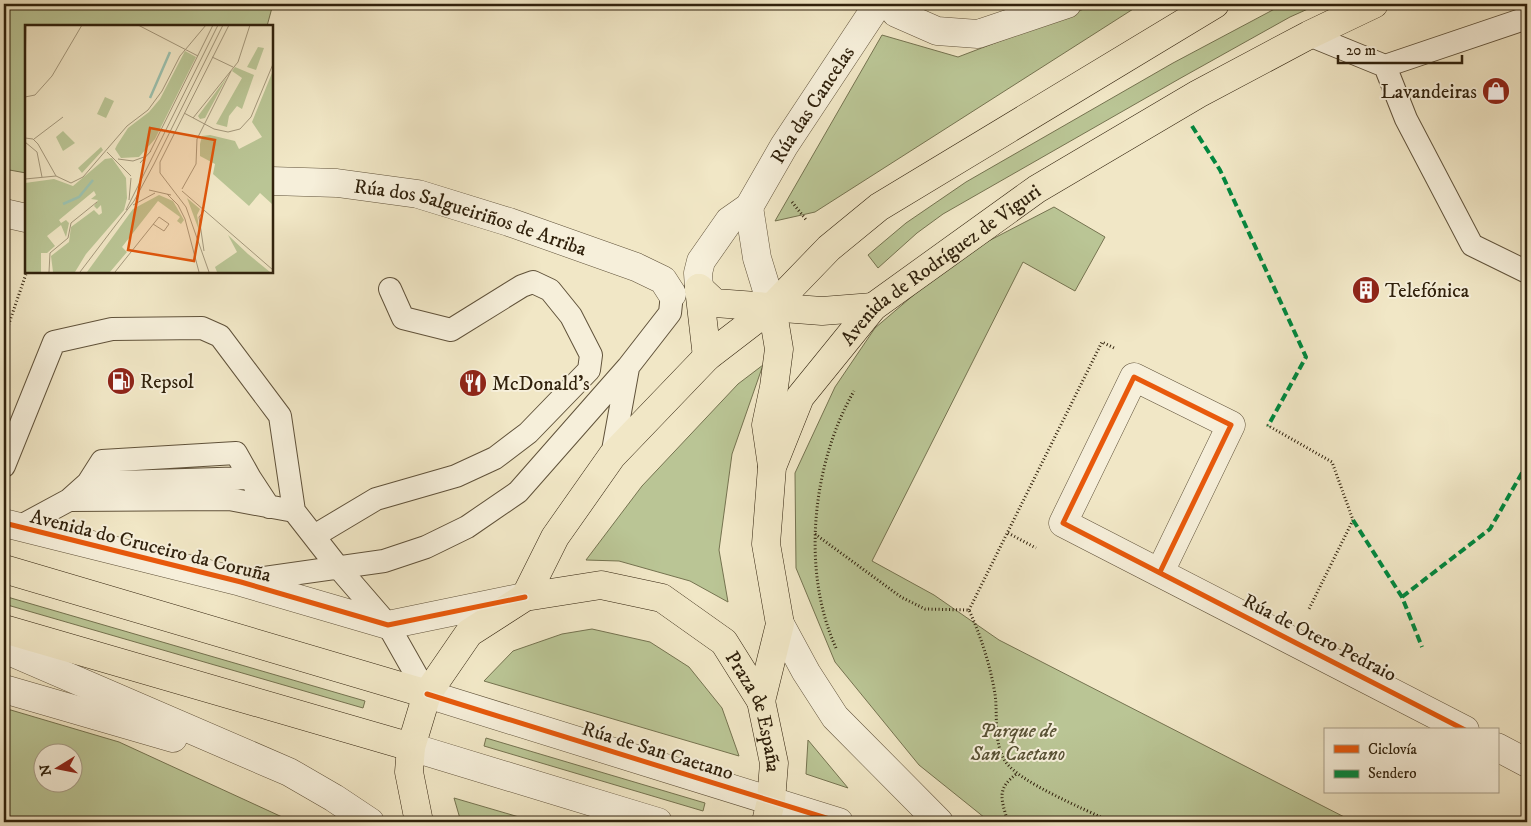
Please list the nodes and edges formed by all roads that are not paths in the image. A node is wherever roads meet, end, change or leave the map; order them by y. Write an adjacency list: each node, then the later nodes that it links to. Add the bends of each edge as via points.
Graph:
1 (878, 4): 10 (street, Rúa das Cancelas, via 784,146)
2 (895, 4): 3 (street, via 896,13 924,27 978,34)
3 (1066, 4)
4 (1215, 4): 17 (main road, via 879,207 829,248)
5 (1374, 4): 7 (main road, Avenida de Rodríguez de Viguri)
6 (1527, 18): 8 (lane)
7 (1309, 35): 8 (lane); 18 (main road, Avenida de Rodríguez de Viguri, via 1198,94 1036,189)
8 (1384, 66): 13 (lane, via 1406,119 1472,245)
9 (272, 181): 14 (street, Rúa dos Salgueiriños de Arriba, via 337,183 418,194 636,267)
10 (748, 207): 15 (street, Rúa das Cancelas, via 730,221 701,260); 17 (street, via 757,258)
11 (4, 213): 12 (street)
12 (25, 218)
13 (1527, 272)
14 (667, 287): 20 (lane, via 670,314)
15 (699, 288): 17 (main road, via 715,303); 19 (main road)
16 (390, 289): 28 (lane, via 403,318 451,330 533,282 550,290 571,316 591,355 589,370 528,432 495,458 456,476 376,499)
17 (772, 307): 18 (main road, via 822,311); 19 (main road); 23 (main road, via 778,349 766,425)
18 (873, 307): 23 (main road, Avenida de Rodríguez de Viguri, via 800,397)
19 (707, 356): 21 (main road)
20 (628, 367): 21 (lane); 29 (lane, via 518,492 467,527 426,547 384,560)
21 (612, 456): 33 (main road, via 555,537)
22 (4, 466): 26 (lane, via 54,342 112,329 202,328 220,336 280,416)
23 (772, 467): 34 (main road, Avenida de Rodríguez de Viguri, via 766,544)
24 (69, 500): 25 (lane, via 229,498); 25 (lane, via 88,482 250,478); 27 (lane)
25 (269, 507): 26 (lane)
26 (294, 511): 28 (lane)
27 (12, 525): 32 (street, Avenida do Cruceiro da Coruña)
28 (314, 536): 29 (lane)
29 (337, 566): 32 (lane); 35 (lane)
30 (4, 569): 39 (main road)
31 (1160, 572): 31 (street, Rúa de Otero Pedraio, via 1231,425 1134,377 1063,522); 41 (street, Rúa de Otero Pedraio)
32 (241, 582): 35 (street, Avenida do Cruceiro da Coruña)
33 (525, 597): 35 (street, Avenida do Cruceiro da Coruña); 39 (main road, Praza de España, via 469,632); 40 (main road, Praza de España, via 601,585 662,598 724,642)
34 (780, 624): 40 (main road, Avenida de Rodríguez de Viguri); 53 (street, via 835,717)
35 (388, 625): 39 (lane)
36 (4, 629): 42 (main road)
37 (4, 649): 45 (street)
38 (4, 689): 45 (street)
39 (427, 694): 42 (main road, Praza de España); 47 (street, Rúa de San Caetano)
40 (761, 701): 47 (main road, Praza de España, via 774,762)
41 (1461, 728)
42 (411, 747): 50 (main road, Praza de España, via 409,772); 51 (street)
43 (1498, 748): 44 (street)
44 (1527, 763)
45 (289, 772): 46 (street)
46 (334, 798): 48 (street); 49 (street)
47 (768, 812): 52 (street, Rúa de San Caetano)
48 (352, 822)
49 (370, 822)
50 (419, 822)
51 (658, 822)
52 (839, 822)
53 (939, 822)

